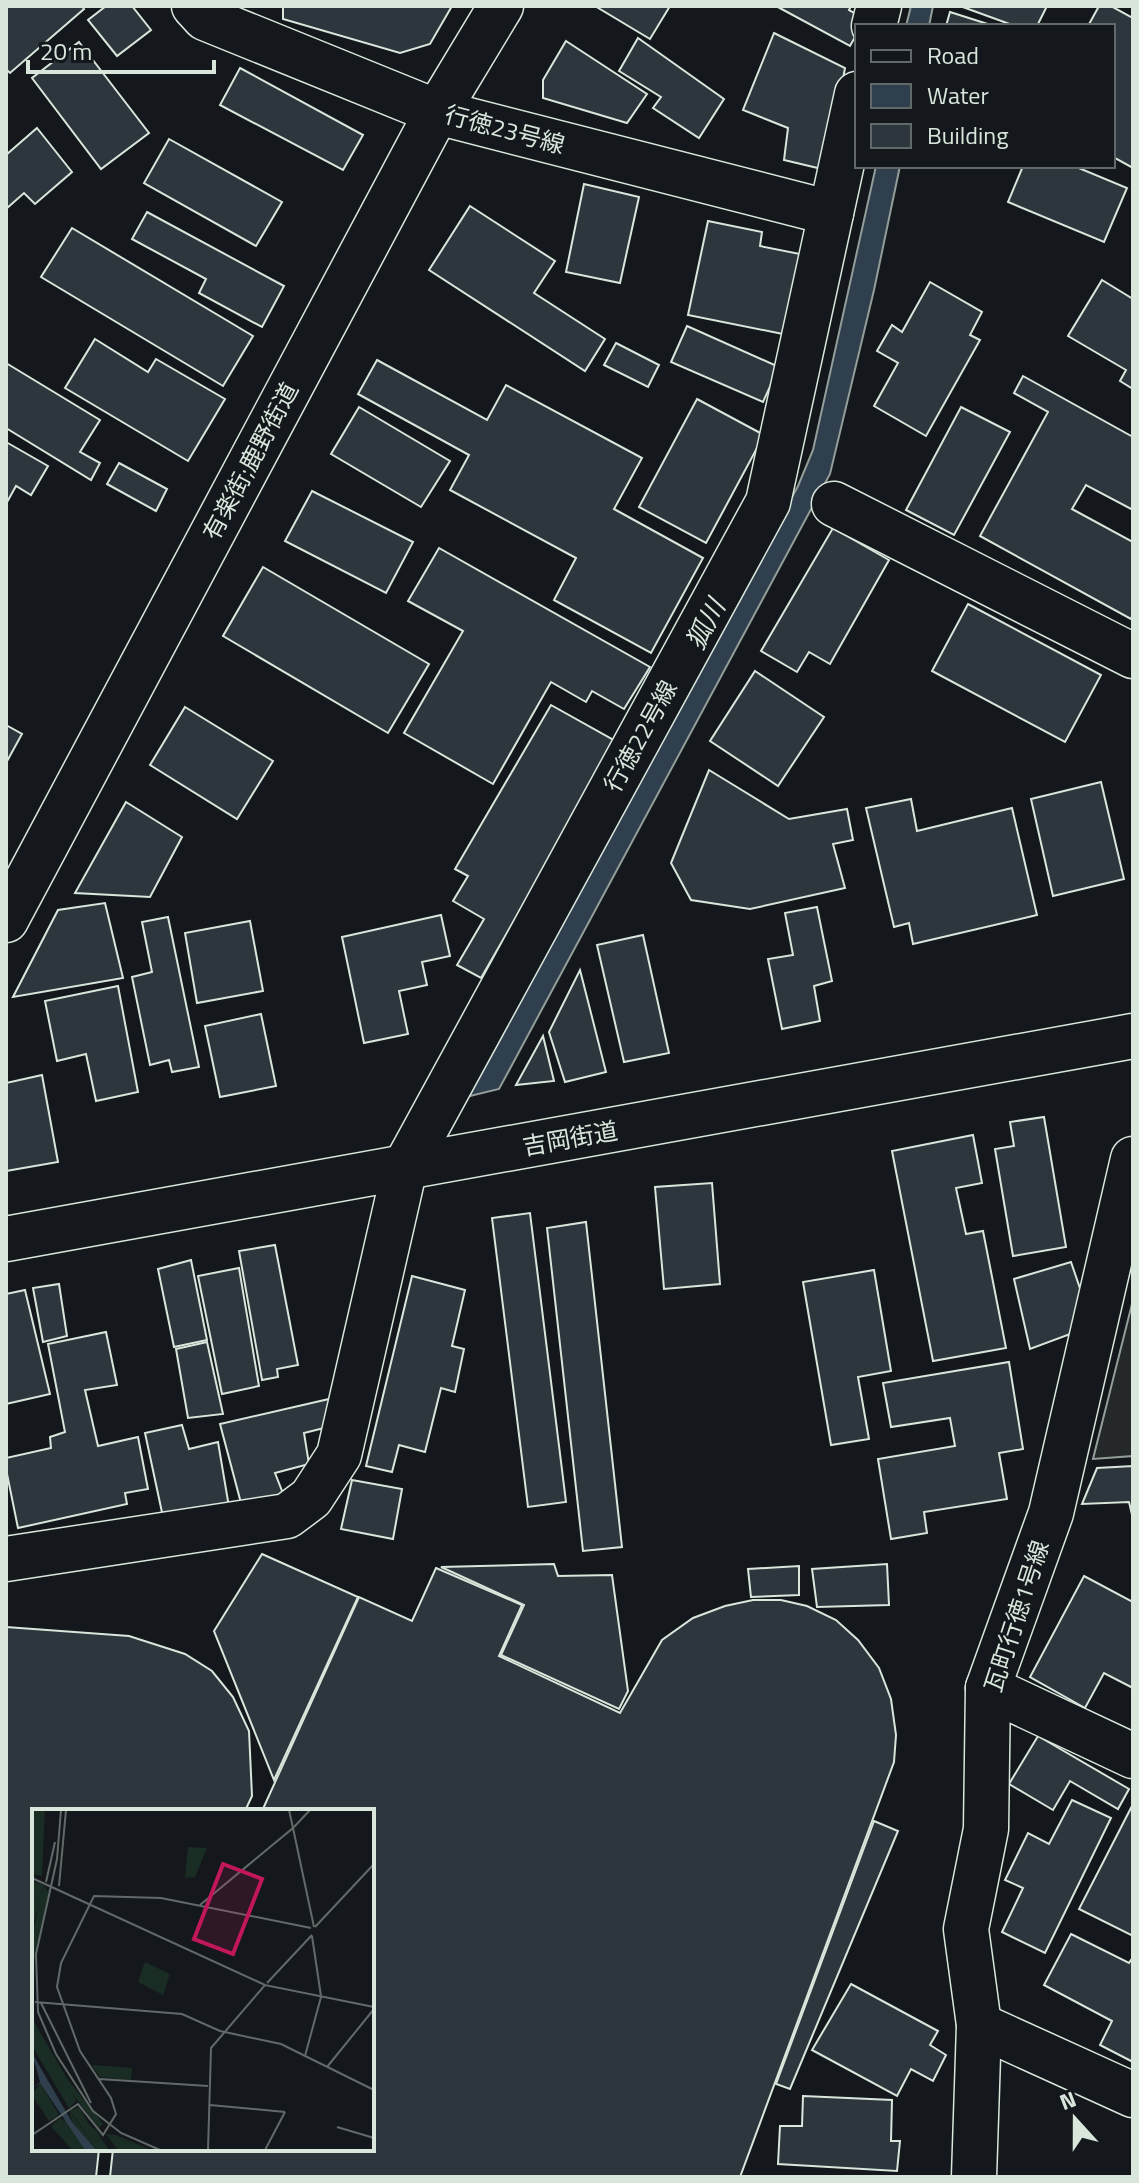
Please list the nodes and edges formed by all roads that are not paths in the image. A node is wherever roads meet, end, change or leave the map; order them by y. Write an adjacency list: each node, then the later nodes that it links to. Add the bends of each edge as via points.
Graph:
1 (194, 6): 4 (street, 行徳23号線, via 205,18)
2 (501, 6): 4 (street, 有楽街;鹿野街道)
3 (855, 103): 5 (street, 行徳22号線)
4 (437, 112): 5 (street, 行徳23号線); 8 (street, 有楽街;鹿野街道)
5 (831, 213): 11 (street, 行徳22号線, via 768,502)
6 (834, 504): 7 (street)
7 (1133, 656)
8 (6, 920)
9 (1133, 1036): 11 (street, 吉岡街道)
10 (1133, 1159): 14 (street, 瓦町行徳1号線, via 1051,1513)
11 (405, 1167): 12 (street, 吉岡街道); 13 (street, 行徳22号線, via 339,1455 311,1498 287,1516)
12 (6, 1239)
13 (6, 1559)
14 (988, 1688): 15 (street); 16 (street, 瓦町行徳1号線, via 986,1829 966,1929)
15 (1133, 1756)
16 (979, 2025): 17 (street); 18 (street, 瓦町行徳1号線)
17 (1133, 2095)
18 (974, 2177)

